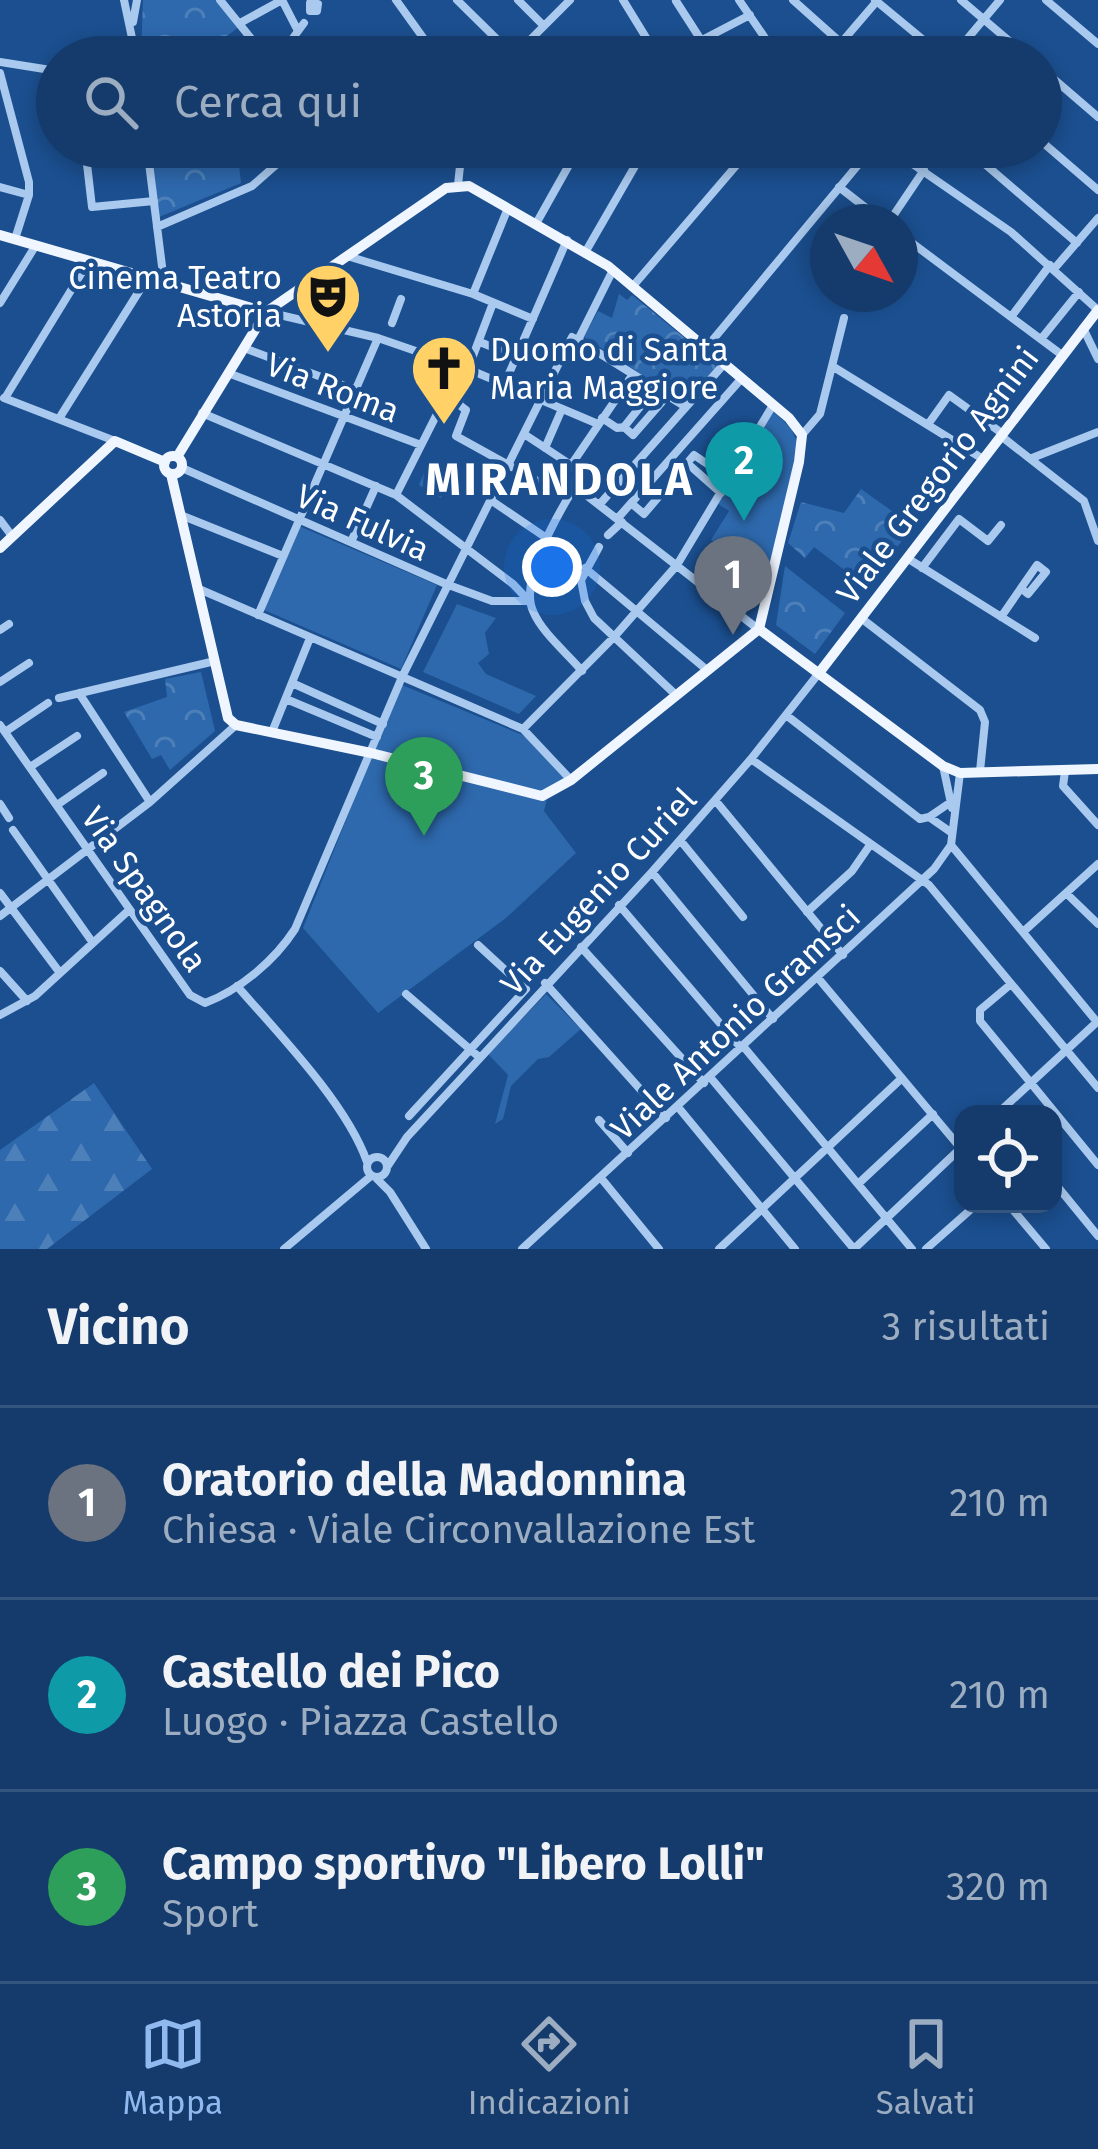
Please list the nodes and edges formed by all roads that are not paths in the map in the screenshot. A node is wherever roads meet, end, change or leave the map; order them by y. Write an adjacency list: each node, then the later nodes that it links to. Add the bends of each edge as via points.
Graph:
1 (124, 0): 19 (street)
2 (137, 0): 19 (street)
3 (220, 0): 18 (street)
4 (396, 0): 24 (street)
5 (457, 0): 25 (street)
6 (518, 0): 20 (street)
7 (570, 0): 20 (street)
8 (623, 0): 27 (street)
9 (739, 0): 16 (street)
10 (793, 0): 31 (street)
11 (962, 0): 17 (street)
12 (1000, 0): 17 (street)
13 (1046, 0): 36 (street)
14 (676, 1): 28 (street)
15 (876, 1): 32 (street); 33 (street)
16 (750, 15): 29 (street); 30 (street)
17 (984, 19): 34 (street); 35 (street)
18 (240, 23): 22 (street); 23 (street, via 282,0 301,27)
19 (133, 26): 21 (street)
20 (544, 26): 26 (street)
21 (133, 36)
22 (250, 36)
23 (294, 36)
24 (422, 36)
25 (493, 36)
26 (534, 36)
27 (645, 36)
28 (699, 36)
29 (710, 36)
30 (764, 36)
31 (832, 36)
32 (848, 36)
33 (921, 36)
34 (968, 36)
35 (1004, 36)
36 (1098, 44)
37 (0, 62): 38 (street)
38 (36, 68)
39 (0, 73): 58 (street)
40 (1062, 86): 41 (street)
41 (1098, 117)
42 (1062, 159): 57 (street)
43 (87, 168): 59 (street, via 92,207)
44 (150, 168): 59 (street)
45 (275, 168): 65 (street)
46 (460, 168): 54 (street)
47 (567, 168): 64 (street)
48 (634, 168): 72 (street)
49 (734, 168): 79 (street)
50 (856, 168): 56 (street)
51 (921, 168): 53 (street)
52 (990, 168): 69 (street)
53 (924, 170): 61 (street); 75 (street)
54 (458, 184): 62 (main road); 73 (main road)
55 (0, 187): 58 (street)
56 (839, 188): 60 (street); 97 (street)
57 (1098, 190)
58 (29, 195): 67 (street)
59 (154, 201): 65 (street)
60 (861, 204)
61 (899, 204)
62 (508, 206): 64 (main road); 81 (street)
63 (1098, 218): 69 (street)
64 (536, 222): 68 (main road)
65 (157, 226): 78 (street)
66 (0, 235): 67 (main road)
67 (15, 239): 70 (main road)
68 (567, 240): 72 (main road); 89 (street)
69 (1077, 243): 75 (street)
70 (36, 245): 74 (main road); 83 (street)
71 (918, 247): 87 (street)
72 (586, 251): 76 (main road)
73 (346, 256): 81 (street); 86 (main road)
74 (91, 259): 77 (main road); 112 (street)
75 (1052, 267): 80 (street); 87 (street)
76 (614, 270): 79 (main road); 93 (street)
77 (148, 277): 78 (main road); 122 (street)
78 (164, 281): 86 (main road)
79 (633, 286): 97 (main road)
80 (1079, 292): 85 (street); 94 (street)
81 (473, 294): 84 (street)
82 (401, 299): 90 (street)
83 (0, 303)
84 (494, 303): 89 (street); 95 (street)
85 (1098, 310): 91 (main road, Viale Gregorio Agnini)
86 (266, 312): 92 (street); 96 (main road)
87 (1011, 316): 94 (street)
88 (844, 318): 102 (street)
89 (533, 319): 99 (street)
90 (392, 323)
91 (1083, 328): 98 (main road, Viale Gregorio Agnini); 100 (street)
92 (383, 338): 103 (street); 109 (street)
93 (578, 340): 105 (street); 114 (street, via 572,337)
94 (1041, 340): 98 (street)
95 (480, 342): 99 (street); 103 (street)
96 (244, 348): 104 (main road); 109 (street)
97 (706, 348): 101 (main road)
98 (1062, 355): 129 (main road, Viale Gregorio Agnini)
99 (516, 357): 107 (street)
100 (1098, 359)
101 (725, 363): 106 (main road); 111 (street)
102 (832, 366): 124 (street); 128 (street, via 820,414)
103 (466, 369): 107 (street); 113 (street); 115 (street)
104 (228, 373): 120 (main road); 121 (street, Via Roma)
105 (633, 374): 108 (street); 123 (street)
106 (742, 378): 116 (main road); 119 (street)
107 (504, 385): 114 (street)
108 (655, 388): 110 (street); 125 (street)
109 (356, 390): 121 (street)
110 (668, 396): 117 (street); 125 (street, via 633,435)
111 (696, 396): 117 (street); 119 (street)
112 (2, 397): 122 (street)
113 (445, 398): 115 (street); 131 (street)
114 (538, 400): 118 (street); 127 (street)
115 (458, 404): 139 (street, via 466,410 456,436)
116 (773, 405): 128 (main road); 140 (street)
117 (686, 407): 148 (street)
118 (562, 409): 123 (street); 132 (street)
119 (713, 411): 147 (street)
120 (202, 413): 136 (street); 137 (main road)
121 (344, 417): 131 (street, Via Roma); 136 (street)
122 (60, 418): 130 (street)
123 (600, 421): 125 (street); 138 (street)
124 (929, 423): 129 (street, via 949,395); 135 (street)
125 (623, 428)
126 (1098, 432): 133 (street)
127 (524, 434): 132 (street); 139 (street)
128 (802, 435): 176 (main road)
129 (1002, 435): 133 (street); 135 (main road, Viale Gregorio Agnini)
130 (115, 440): 137 (main road); 156 (main road)
131 (421, 445): 144 (street)
132 (545, 448): 138 (street)
133 (1031, 458): 149 (street)
134 (691, 459): 140 (street); 143 (street); 147 (street, via 644,514)
135 (983, 459): 164 (main road, Viale Gregorio Agnini)
136 (323, 463): 141 (street); 151 (street)
137 (174, 465): 150 (main road); 151 (street, Via Fulvia)
138 (571, 465): 142 (street, via 563,477)
139 (509, 466): 145 (street); 146 (street)
140 (728, 478): 143 (street)
141 (376, 486): 144 (street); 159 (street)
142 (575, 487): 145 (street); 148 (street)
143 (721, 493): 165 (street)
144 (397, 495): 162 (street)
145 (568, 498): 157 (street)
146 (492, 501): 157 (street); 162 (street)
147 (631, 503): 153 (street)
148 (599, 505): 153 (street)
149 (1093, 512): 158 (street)
150 (183, 516): 163 (street); 169 (main road)
151 (299, 519): 159 (street, Via Fulvia); 163 (street)
152 (0, 520): 156 (street)
153 (619, 520): 155 (street); 165 (street)
154 (1001, 525): 167 (street, via 988,541 959,519)
155 (608, 535)
156 (13, 536): 161 (main road)
157 (548, 539): 171 (street)
158 (1098, 541)
159 (351, 542): 168 (street, Via Fulvia)
160 (599, 547): 166 (street)
161 (0, 548)
162 (466, 548): 168 (street); 171 (street)
163 (283, 556): 173 (street)
164 (907, 558): 167 (street); 175 (main road, Viale Gregorio Agnini)
165 (677, 565): 172 (street); 176 (street)
166 (586, 568): 172 (street); 177 (street, via 587,608)
167 (922, 568): 174 (street)
168 (446, 584): 171 (street, Via Fulvia, via 492,601); 185 (street)
169 (199, 589): 173 (street); 180 (main road)
170 (1022, 589): 174 (street)
171 (529, 601): 182 (street)
172 (638, 612): 177 (street); 183 (street)
173 (258, 615): 178 (street)
174 (1000, 617): 179 (street)
175 (861, 618): 184 (main road, Viale Gregorio Agnini); 207 (street, via 980,710)
176 (759, 629): 183 (main road); 184 (main road)
177 (614, 637): 182 (street); 189 (street)
178 (310, 638): 185 (street); 187 (street)
179 (1035, 638)
180 (215, 661): 188 (street); 195 (main road)
181 (29, 663): 186 (street)
182 (582, 671): 196 (street)
183 (708, 671): 189 (main road)
184 (819, 674): 193 (street, Via Eugenio Curiel); 204 (main road)
185 (402, 677): 194 (street); 196 (street)
186 (0, 682)
187 (292, 683): 191 (street); 194 (street)
188 (79, 693): 190 (street); 212 (street)
189 (677, 696): 210 (main road)
190 (59, 698)
191 (286, 699): 198 (street); 200 (street)
192 (48, 704): 197 (street)
193 (786, 715): 202 (street, Via Eugenio Curiel); 218 (street, via 920,819)
194 (383, 724): 200 (street)
195 (236, 725): 198 (main road); 212 (street)
196 (523, 729): 210 (street)
197 (2, 730): 203 (street, Via Spagnola)
198 (272, 732): 201 (main road)
199 (77, 736): 203 (street)
200 (377, 737): 201 (street)
201 (371, 753): 210 (main road, via 530,794); 249 (street, via 295,929)
202 (751, 759): 211 (street, Via Eugenio Curiel); 223 (street)
203 (30, 766): 215 (street, Via Spagnola)
204 (944, 766): 209 (main road); 213 (street)
205 (1065, 769): 206 (main road); 207 (main road); 219 (street, via 1064,786)
206 (1098, 769)
207 (980, 771): 209 (main road)
208 (103, 773): 215 (street)
209 (960, 773): 216 (street)
210 (571, 780)
211 (715, 800): 222 (street, Via Eugenio Curiel); 235 (street)
212 (150, 802): 225 (street)
213 (951, 802): 216 (street); 218 (street)
214 (0, 804): 217 (street)
215 (57, 806): 225 (street, Via Spagnola)
216 (953, 816): 221 (street)
217 (9, 818)
218 (929, 818): 221 (street)
219 (1098, 825)
220 (13, 830): 228 (street)
221 (952, 833): 224 (street)
222 (680, 841): 227 (street, Via Eugenio Curiel); 237 (street)
223 (870, 845): 229 (street); 235 (street)
224 (951, 845): 229 (street, Viale Antonio Gramsci); 239 (street)
225 (87, 852): 228 (street); 234 (street, Via Spagnola)
226 (1098, 864): 231 (street)
227 (652, 872): 232 (street, Via Eugenio Curiel); 254 (street)
228 (48, 880): 233 (street); 240 (street)
229 (921, 881): 243 (street, Viale Antonio Gramsci); 248 (street)
230 (0, 893): 233 (street)
231 (1066, 893): 238 (street); 239 (street)
232 (619, 905): 242 (street, Via Eugenio Curiel); 256 (street)
233 (10, 908): 236 (street); 245 (street)
234 (128, 910): 240 (street); 249 (street, Via Spagnola, via 199,1004)
235 (807, 912): 243 (street)
236 (0, 916)
237 (743, 917)
238 (1098, 924)
239 (1023, 932): 255 (street)
240 (93, 943): 245 (street)
241 (478, 945): 250 (street)
242 (580, 947): 247 (street, Via Eugenio Curiel); 261 (street)
243 (843, 956): 246 (street, Viale Antonio Gramsci)
244 (0, 971): 252 (street)
245 (60, 974): 252 (street)
246 (818, 978): 254 (street, Viale Antonio Gramsci); 260 (street)
247 (545, 983): 250 (street, Via Eugenio Curiel); 268 (street)
248 (1011, 984): 258 (street); 262 (street, via 979,1015)
249 (237, 986): 271 (street, Via Spagnola)
250 (530, 992): 257 (street); 259 (street, Via Eugenio Curiel)
251 (406, 994): 257 (street)
252 (28, 1001): 253 (street)
253 (0, 1015)
254 (773, 1020): 256 (street, Viale Antonio Gramsci)
255 (1098, 1022): 258 (street)
256 (742, 1047): 261 (street, Viale Antonio Gramsci); 273 (street)
257 (470, 1049): 259 (street); 267 (street)
258 (1066, 1050): 262 (street); 263 (street)
259 (479, 1057): 270 (street, Via Eugenio Curiel)
260 (902, 1078): 266 (street); 273 (street)
261 (707, 1080): 265 (street, Viale Antonio Gramsci); 281 (street)
262 (1030, 1084): 264 (street); 277 (street)
263 (1098, 1088)
264 (1008, 1105)
265 (678, 1106): 268 (street, Viale Antonio Gramsci); 285 (street)
266 (933, 1114): 272 (street); 282 (street)
267 (409, 1116)
268 (666, 1118): 274 (street, Viale Antonio Gramsci)
269 (599, 1120): 274 (street)
270 (407, 1137): 276 (street, Via Eugenio Curiel); 278 (street, Via Eugenio Curiel)
271 (357, 1139): 276 (street, Via Spagnola); 279 (street, Via Spagnola)
272 (954, 1139)
273 (827, 1150): 281 (street); 282 (street)
274 (628, 1153): 280 (street, Viale Antonio Gramsci)
275 (954, 1155): 288 (street)
276 (378, 1156): 278 (street, Via Spagnola); 279 (street, Via Eugenio Curiel)
277 (1098, 1165)
278 (386, 1170): 279 (street); 283 (street, Via Spagnola)
279 (370, 1171): 283 (street, Via Spagnola); 291 (street)
280 (601, 1178): 293 (street, Viale Antonio Gramsci); 294 (street)
281 (795, 1178): 285 (street); 297 (street)
282 (858, 1184): 288 (street)
283 (390, 1192): 292 (street, Via Spagnola)
284 (1062, 1192): 289 (street)
285 (763, 1210): 295 (street); 296 (street)
286 (967, 1213): 299 (street)
287 (1015, 1213): 290 (street)
288 (886, 1218): 297 (street); 298 (street)
289 (1098, 1236)
290 (1043, 1248)
291 (284, 1249)
292 (426, 1249)
293 (523, 1249)
294 (659, 1249)
295 (719, 1249)
296 (795, 1249)
297 (854, 1249)
298 (912, 1249)
299 (926, 1249)

